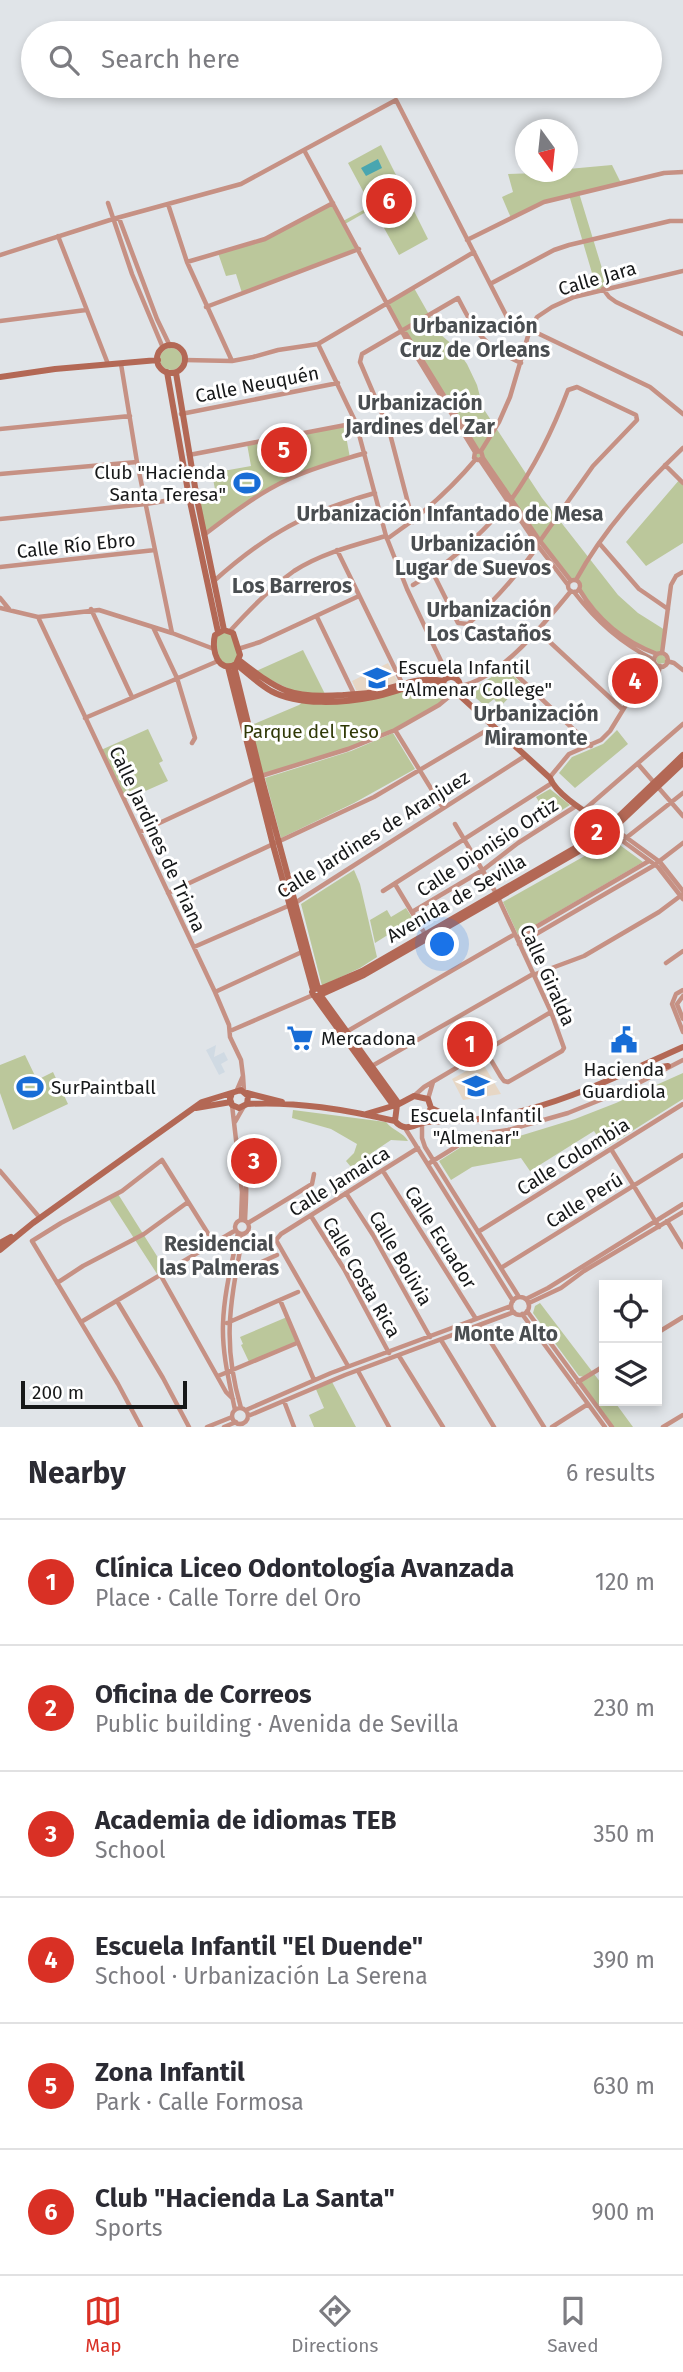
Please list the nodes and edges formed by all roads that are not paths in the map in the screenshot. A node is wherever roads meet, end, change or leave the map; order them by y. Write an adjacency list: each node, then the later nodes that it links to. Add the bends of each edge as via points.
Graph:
1 (304, 150): 4 (street); 5 (street, via 241,184); 10 (street, via 396,100)
2 (683, 172): 10 (street, via 544,202)
3 (108, 203): 7 (street)
4 (333, 203): 11 (street); 14 (street, via 265,239)
5 (168, 204): 6 (street); 14 (street)
6 (120, 218): 7 (street); 26 (street)
7 (113, 219): 9 (street); 26 (street)
8 (683, 221): 16 (street, via 569,245)
9 (58, 236): 13 (street); 20 (street)
10 (467, 240): 12 (street)
11 (359, 249): 18 (street); 19 (street)
12 (474, 252): 16 (street); 18 (street)
13 (0, 255)
14 (187, 261): 19 (street)
15 (683, 271): 17 (street, Calle Jara)
16 (490, 284): 22 (street, via 508,319)
17 (603, 289): 22 (street, Calle Jara, via 552,307 537,317); 24 (street, via 616,302)
18 (388, 304): 23 (street); 25 (street)
19 (206, 306): 29 (street)
20 (86, 310): 21 (street); 31 (street)
21 (0, 321)
22 (530, 330): 30 (street); 38 (street, via 650,387)
23 (403, 331): 30 (street, via 458,299 483,340); 43 (street); 56 (street, via 362,354 360,362 389,430)
24 (683, 334)
25 (318, 344): 29 (street); 36 (street)
26 (167, 347): 27 (street); 28 (street, via 181,349)
27 (158, 360): 32 (street); 33 (street)
28 (185, 360): 29 (street); 34 (street)
29 (232, 361)
30 (521, 363): 43 (street, via 505,409)
31 (108, 364): 32 (street); 35 (street)
32 (121, 364): 39 (street)
33 (167, 372): 34 (street); 52 (street)
34 (176, 373): 37 (street)
35 (0, 377)
36 (338, 383): 37 (street, Calle Neuquén); 40 (street)
37 (181, 414): 45 (street)
38 (683, 414)
39 (130, 416): 41 (street); 47 (street)
40 (356, 423): 44 (street); 45 (street)
41 (0, 429)
42 (683, 448): 48 (street)
43 (478, 451): 46 (street); 46 (street)
44 (365, 453): 51 (street); 57 (street, via 288,479)
45 (189, 455): 57 (street)
46 (479, 459): 53 (street); 56 (street)
47 (137, 462): 49 (street); 54 (street)
48 (665, 465): 50 (street); 59 (street)
49 (0, 474)
50 (683, 484)
51 (375, 493): 58 (street); 66 (street, via 292,523)
52 (189, 497): 54 (street); 78 (street)
53 (510, 501): 60 (street); 60 (street, via 553,430 568,390 577,387 633,412 637,420 593,466); 65 (street, via 485,530)
54 (146, 504): 55 (street); 61 (street)
55 (0, 519)
56 (413, 522): 58 (street)
57 (204, 535): 66 (street)
58 (386, 538): 62 (street); 92 (street)
59 (599, 543): 68 (street); 72 (street, via 639,589)
60 (539, 544): 65 (street, via 515,578 468,624 458,623); 68 (street)
61 (155, 550): 63 (street, Calle Río Ebro); 80 (street)
62 (337, 550): 69 (street); 78 (street, via 295,571)
63 (0, 568)
64 (683, 572): 72 (street, via 673,580)
65 (433, 573): 67 (street)
66 (214, 581): 78 (street)
67 (413, 584)
68 (573, 586): 79 (street); 83 (street, via 613,629); 84 (street, via 609,632)
69 (360, 596): 76 (street); 93 (street)
70 (0, 598): 74 (street)
71 (0, 608): 74 (street)
72 (668, 608): 83 (street)
73 (91, 609): 75 (street); 77 (street); 96 (street)
74 (9, 610): 75 (street)
75 (38, 617): 98 (street, Calle Jardines de Triana)
76 (317, 617): 82 (street); 95 (street)
77 (153, 627): 80 (street); 91 (street)
78 (224, 631): 81 (street, via 213,639); 82 (street, via 235,638)
79 (538, 631): 87 (street); 97 (street)
80 (172, 632): 81 (street)
81 (214, 649): 85 (street)
82 (238, 649): 88 (street)
83 (659, 654): 84 (street); 86 (street)
84 (654, 660): 89 (street)
85 (218, 661): 88 (street, via 223,667); 91 (street)
86 (667, 661): 89 (street); 90 (street)
87 (503, 663): 94 (street); 103 (street)
88 (234, 664): 92 (street, via 269,690 304,701 373,697); 95 (street, via 289,694); 109 (street)
89 (660, 666): 97 (street, via 657,679)
90 (683, 670)
91 (177, 678): 96 (street); 102 (street, via 195,738)
92 (445, 681): 93 (street, via 429,678); 94 (street, via 445,692); 94 (street, via 457,679)
93 (402, 683): 95 (street)
94 (456, 691): 100 (street); 101 (street)
95 (354, 694)
96 (132, 698): 98 (street)
97 (622, 709): 103 (street, via 610,732)
98 (85, 718): 120 (street, Calle Jardines de Triana)
99 (683, 724): 107 (street)
100 (494, 726): 105 (street); 108 (street)
101 (395, 730): 108 (street); 109 (street)
102 (192, 743)
103 (591, 746): 110 (street, via 569,754)
104 (683, 755): 111 (street)
105 (525, 756): 110 (street); 115 (street, Calle Jardines de Aranjuez)
106 (683, 763): 111 (street)
107 (639, 764): 111 (street); 116 (street)
108 (420, 771): 115 (street); 124 (street)
109 (259, 777): 120 (street); 124 (street)
110 (551, 780): 114 (street); 121 (street)
111 (657, 784): 113 (street); 119 (street, Avenida de Sevilla)
112 (683, 793): 113 (street)
113 (672, 802): 117 (street); 122 (street)
114 (576, 806): 116 (street); 127 (street, Calle Dionisio Ortiz)
115 (443, 808): 133 (street, Calle Jardines de Aranjuez)
116 (584, 810): 119 (street)
117 (683, 816)
118 (454, 824): 121 (street, Calle Giralda)
119 (611, 829): 122 (street); 132 (street, Avenida de Sevilla)
120 (140, 832): 130 (street, Calle Jardines de Triana)
121 (464, 840): 127 (street, Calle Giralda); 128 (street)
122 (625, 840): 125 (street); 126 (street)
123 (683, 843): 126 (street)
124 (276, 844): 130 (street); 133 (street)
125 (649, 861): 126 (street); 136 (street)
126 (657, 864): 131 (street); 136 (street)
127 (483, 870): 132 (street, Calle Giralda); 134 (street, Calle Dionisio Ortiz)
128 (395, 884): 129 (street); 134 (street)
129 (383, 891)
130 (168, 893): 137 (street, Calle Jardines de Triana)
131 (682, 895): 141 (street, via 584,956)
132 (497, 896): 135 (street, Avenida de Sevilla); 136 (street, Calle Giralda); 144 (street, Avenida de Sevilla, via 365,975)
133 (292, 903): 137 (street, Calle Jardines de Aranjuez); 138 (street)
134 (412, 912): 135 (street)
135 (425, 934): 144 (street, Avenida de Sevilla)
136 (517, 939): 141 (street, Calle Giralda); 150 (street)
137 (194, 947): 143 (street, Calle Jardines de Triana)
138 (305, 950): 143 (street); 144 (street)
139 (683, 951): 140 (street)
140 (666, 962)
141 (533, 974): 147 (street, Calle Giralda); 156 (street)
142 (683, 990): 146 (street)
143 (215, 992): 149 (street, Calle Jardines de Triana)
144 (317, 993): 149 (street); 150 (street); 159 (street)
145 (683, 996): 146 (street)
146 (676, 1000): 148 (street); 151 (street, via 672,1009)
147 (551, 1012): 153 (street); 153 (street, Calle Giralda, via 562,1051 508,1082)
148 (683, 1019)
149 (229, 1032): 158 (street, Calle Jardines de Triana, via 241,1060)
150 (346, 1032): 156 (street)
151 (683, 1032)
152 (681, 1048): 154 (street); 160 (street)
153 (485, 1050): 157 (street)
154 (683, 1060): 155 (street)
155 (668, 1066): 160 (street, via 644,1068 583,1095); 180 (street, via 568,1113 475,1135)
156 (371, 1067): 167 (street)
157 (433, 1081): 161 (street); 162 (street)
158 (240, 1092): 163 (street); 165 (street); 166 (street, via 249,1099); 168 (street)
159 (383, 1094): 167 (street); 169 (street)
160 (572, 1095): 172 (street, via 486,1119)
161 (414, 1096): 162 (street); 167 (street)
162 (428, 1099): 170 (street)
163 (232, 1104): 166 (street); 168 (street); 174 (street)
164 (683, 1104): 178 (street, Calle Colombia)
165 (294, 1105): 166 (street); 171 (street)
166 (245, 1106): 174 (street)
167 (396, 1106): 169 (street); 173 (street)
168 (194, 1108): 191 (street)
169 (382, 1108): 171 (street)
170 (431, 1108): 172 (street); 175 (street)
171 (364, 1114): 173 (street)
172 (456, 1120): 175 (street)
173 (395, 1121): 176 (street)
174 (234, 1123): 192 (street, via 244,1160)
175 (422, 1123): 176 (street); 180 (street, via 422,1141)
176 (404, 1127): 177 (street)
177 (418, 1148): 180 (street); 182 (street, Calle Jamaica)
178 (611, 1149): 184 (street); 198 (street, Calle Colombia)
179 (683, 1155): 184 (street, Calle Perú)
180 (431, 1162): 198 (street); 214 (street)
181 (0, 1171): 191 (street)
182 (383, 1171): 185 (street, Calle Jamaica); 217 (street, Calle Ecuador)
183 (314, 1174): 192 (street, via 312,1184)
184 (634, 1185): 193 (street); 204 (street, Calle Perú)
185 (346, 1193): 189 (street, Calle Jamaica); 222 (street, Calle Bolivia)
186 (188, 1202): 200 (street); 208 (street, via 144,1234); 208 (street, via 162,1160 122,1191 32,1241)
187 (683, 1204): 190 (street)
188 (683, 1212): 194 (street)
189 (311, 1216): 225 (street, Calle Costa Rica); 227 (street, Calle Jamaica, via 276,1240)
190 (664, 1216): 193 (street); 194 (street)
191 (40, 1218): 195 (street)
192 (244, 1221): 197 (street, via 235,1224); 197 (street, via 248,1230)
193 (655, 1221): 196 (street); 213 (street)
194 (667, 1222): 196 (street); 201 (street)
195 (33, 1223): 199 (street); 202 (street)
196 (659, 1227): 213 (street, via 561,1288)
197 (239, 1232): 200 (street); 205 (street); 207 (street)
198 (478, 1232): 204 (street)
199 (0, 1243)
200 (214, 1243): 206 (street)
201 (683, 1247)
202 (0, 1250)
203 (278, 1255): 205 (street)
204 (501, 1269): 210 (street)
205 (236, 1274): 207 (street); 219 (street)
206 (161, 1276): 212 (street); 231 (street)
207 (230, 1276): 219 (street)
208 (57, 1283): 218 (street)
209 (298, 1292): 211 (street)
210 (519, 1297): 213 (street); 214 (street)
211 (280, 1300): 219 (street); 224 (street)
212 (117, 1301): 218 (street); 240 (street)
213 (527, 1301): 215 (street)
214 (513, 1306): 215 (street); 217 (street); 220 (street)
215 (525, 1313): 233 (street); 236 (street)
216 (683, 1317): 221 (street)
217 (476, 1319): 222 (street)
218 (81, 1322): 239 (street)
219 (226, 1324): 230 (street)
220 (481, 1325): 223 (street); 247 (street)
221 (662, 1330)
222 (430, 1337): 225 (street)
223 (441, 1340): 226 (street); 246 (street)
224 (298, 1342): 230 (street); 232 (street)
225 (389, 1353): 227 (street)
226 (399, 1356): 229 (street); 245 (street)
227 (348, 1366): 232 (street)
228 (599, 1369): 233 (street)
229 (358, 1371): 235 (street); 244 (street)
230 (230, 1373): 231 (street); 234 (street); 238 (street)
231 (218, 1377): 234 (street)
232 (314, 1380): 238 (street)
233 (578, 1382): 250 (street)
234 (233, 1399): 238 (street)
235 (284, 1401): 238 (street); 243 (street)
236 (588, 1404): 248 (street); 249 (street)
237 (683, 1415): 251 (street)
238 (242, 1418): 241 (street); 242 (street)
239 (141, 1427)
240 (189, 1427)
241 (207, 1427)
242 (224, 1427)
243 (294, 1427)
244 (389, 1427)
245 (443, 1427)
246 (494, 1427)
247 (544, 1427)
248 (552, 1427)
249 (605, 1427)
250 (612, 1427)
251 (663, 1427)

